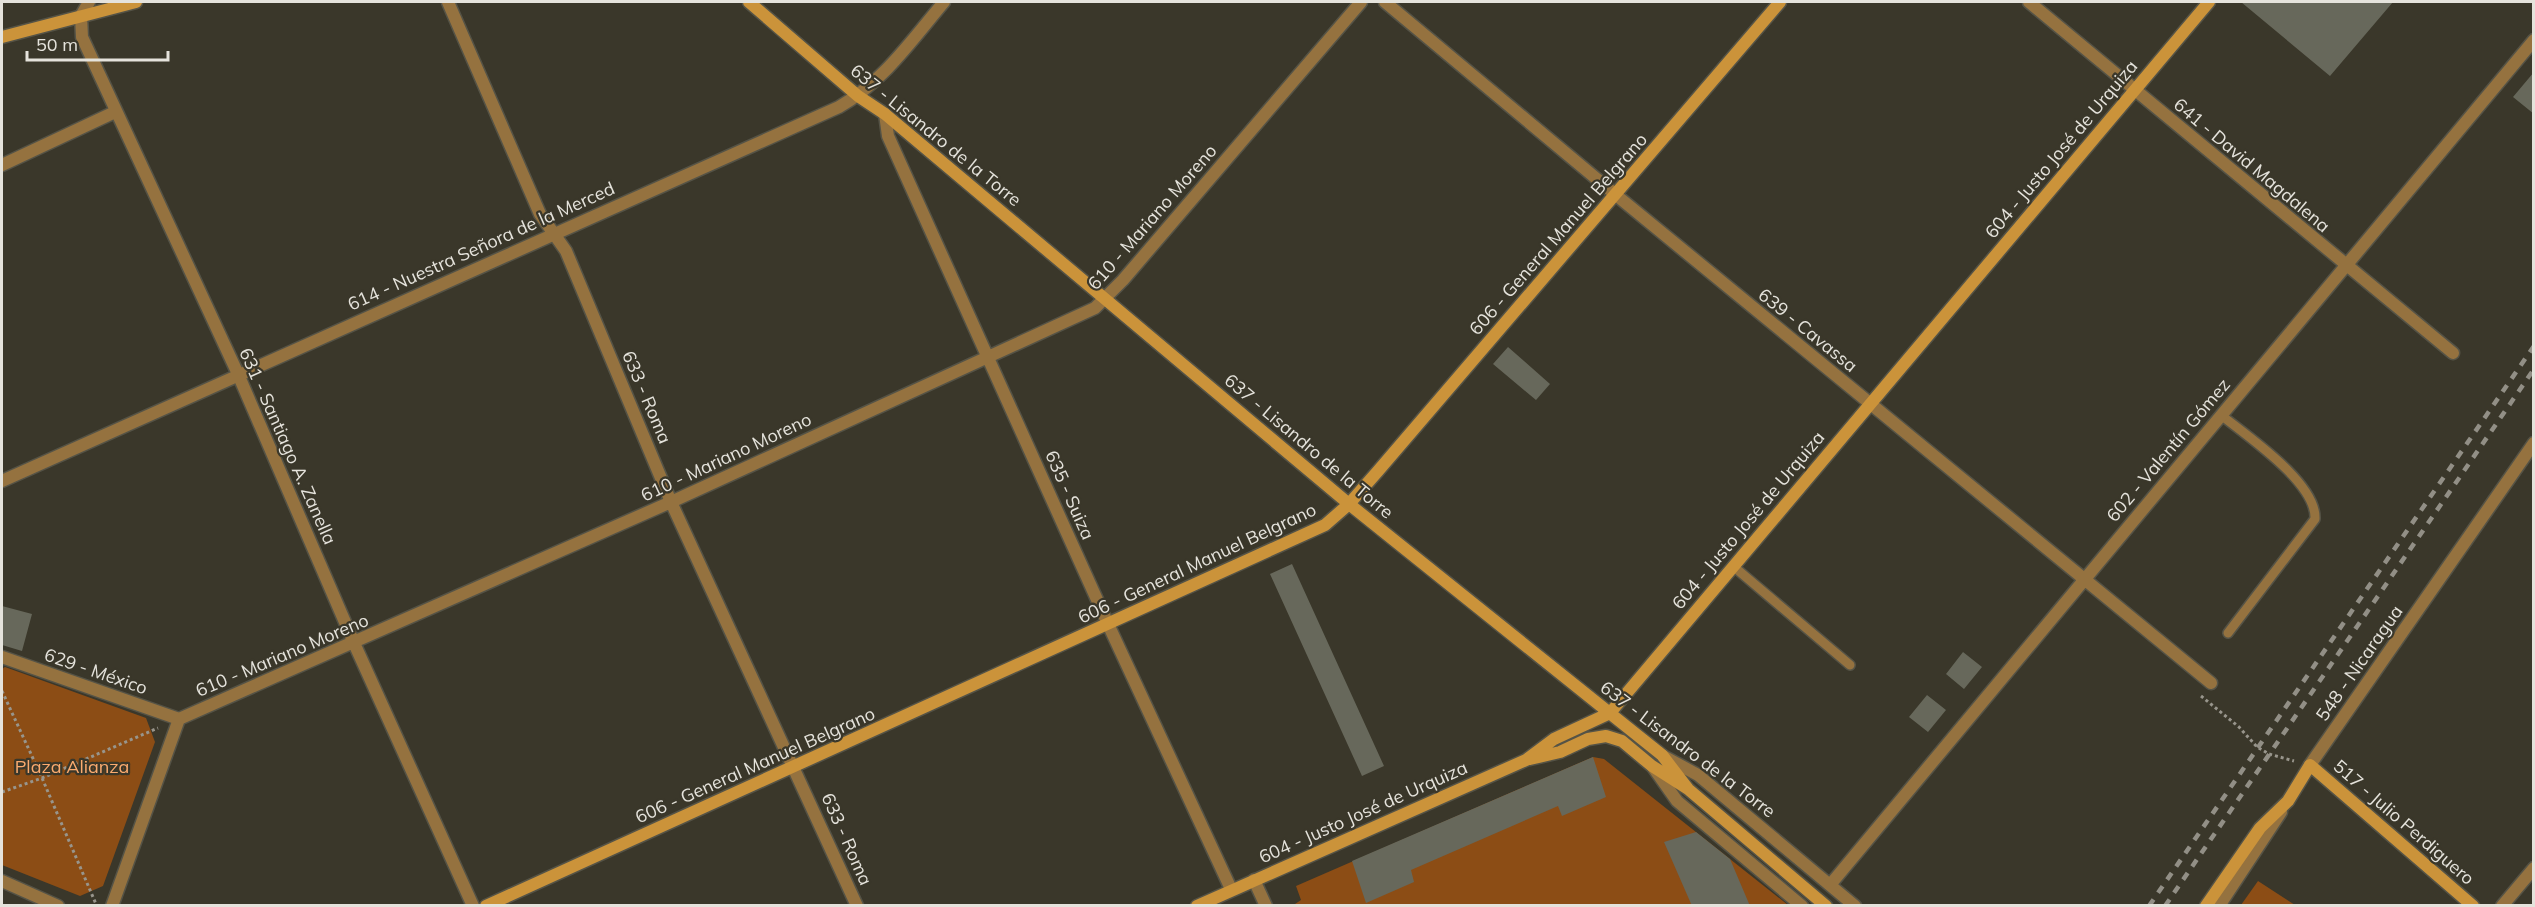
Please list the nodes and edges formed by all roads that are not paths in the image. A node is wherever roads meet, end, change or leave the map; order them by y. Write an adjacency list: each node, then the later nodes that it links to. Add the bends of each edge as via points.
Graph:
1 (88, 2): 11 (street)
2 (136, 2): 11 (street)
3 (448, 2): 20 (street, 633 - Roma, via 540,214)
4 (749, 2): 15 (street, 637 - Lisandro de la Torre)
5 (944, 2): 15 (street, 614 - Nuestra Señora de la Merced, via 880,78)
6 (1361, 2): 22 (street, 610 - Mariano Moreno)
7 (1385, 2): 19 (street, 639 - Cavassa)
8 (1780, 2): 19 (street, 606 - General Manuel Belgrano)
9 (2029, 2): 14 (street, 641 - David Magdalena)
10 (2209, 2): 14 (street, 604 - Justo José de Urquiza)
11 (81, 16): 12 (street); 16 (street, 631 - Santiago A. Zanella, via 82,37)
12 (2, 37)
13 (2534, 40): 21 (street, 602 - Valentín Gómez)
14 (2134, 90): 21 (street, 641 - David Magdalena); 26 (street, 604 - Justo José de Urquiza)
15 (858, 96): 17 (street, 637 - Lisandro de la Torre); 20 (street, 614 - Nuestra Señora de la Merced)
16 (115, 112): 18 (street); 25 (street, 631 - Santiago A. Zanella)
17 (885, 114): 22 (street, 637 - Lisandro de la Torre); 24 (street, 635 - Suiza, via 888,136)
18 (2, 165)
19 (1616, 195): 26 (street, 639 - Cavassa); 31 (street, 606 - General Manuel Belgrano)
20 (554, 232): 25 (street, 614 - Nuestra Señora de la Merced); 30 (street, 633 - Roma, via 567,252)
21 (2346, 266): 23 (street, 641 - David Magdalena); 27 (street, 602 - Valentín Gómez)
22 (1106, 299): 24 (street, 610 - Mariano Moreno, via 1095,308); 31 (street, 637 - Lisandro de la Torre)
23 (2453, 353)
24 (988, 357): 30 (street, 610 - Mariano Moreno); 34 (street, 635 - Suiza)
25 (238, 374): 29 (street, 614 - Nuestra Señora de la Merced); 36 (street, 631 - Santiago A. Zanella)
26 (1869, 403): 32 (street, 604 - Justo José de Urquiza); 33 (street, 639 - Cavassa)
27 (2221, 415): 33 (street, 602 - Valentín Gómez); 35 (lane, via 2294,476 2315,512 2315,519)
28 (2534, 443): 44 (street, 548 - Nicaragua)
29 (2, 481)
30 (671, 502): 36 (street, 610 - Mariano Moreno); 46 (street, 633 - Roma)
31 (1349, 504): 34 (street, 606 - General Manuel Belgrano, via 1325,525); 40 (street, 637 - Lisandro de la Torre)
32 (1733, 566): 38 (lane); 40 (street, 604 - Justo José de Urquiza)
33 (2083, 579): 39 (street, 639 - Cavassa); 52 (street, 602 - Valentín Gómez)
34 (1108, 624): 46 (street, 606 - General Manuel Belgrano); 53 (street, 635 - Suiza)
35 (2229, 633)
36 (354, 643): 41 (street, 610 - Mariano Moreno); 56 (street, 631 - Santiago A. Zanella)
37 (2, 657): 41 (street, 629 - México)
38 (1850, 665)
39 (2211, 683)
40 (1610, 713): 42 (street, 637 - Lisandro de la Torre); 43 (street, 604 - Justo José de Urquiza, via 1554,739)
41 (179, 719): 55 (street)
42 (1662, 755): 47 (street); 52 (street, 637 - Lisandro de la Torre, via 1698,775)
43 (1526, 760): 45 (street, via 1606,736 1622,741); 50 (street, 604 - Justo José de Urquiza)
44 (2310, 765): 48 (street, 548 - Nicaragua); 66 (street, 517 - Julio Perdiguero)
45 (1653, 766): 47 (street); 61 (street, 637 - Lisandro de la Torre, via 1677,801)
46 (794, 767): 57 (street, 606 - General Manuel Belgrano); 58 (street, 633 - Roma)
47 (1688, 789): 62 (street)
48 (2288, 801): 64 (street, via 2260,828); 65 (street, 548 - Nicaragua)
49 (2534, 868): 67 (street)
50 (1254, 880): 53 (street, 604 - Justo José de Urquiza); 60 (street)
51 (2, 881): 54 (street)
52 (1830, 885): 63 (street, 637 - Lisandro de la Torre)
53 (1231, 889): 59 (street, 604 - Justo José de Urquiza)
54 (58, 906)
55 (112, 906)
56 (473, 906)
57 (486, 906)
58 (857, 906)
59 (1197, 906)
60 (1266, 906)
61 (1802, 906)
62 (1826, 906)
63 (1855, 906)
64 (2206, 906)
65 (2219, 906)
66 (2474, 906)
67 (2502, 906)

